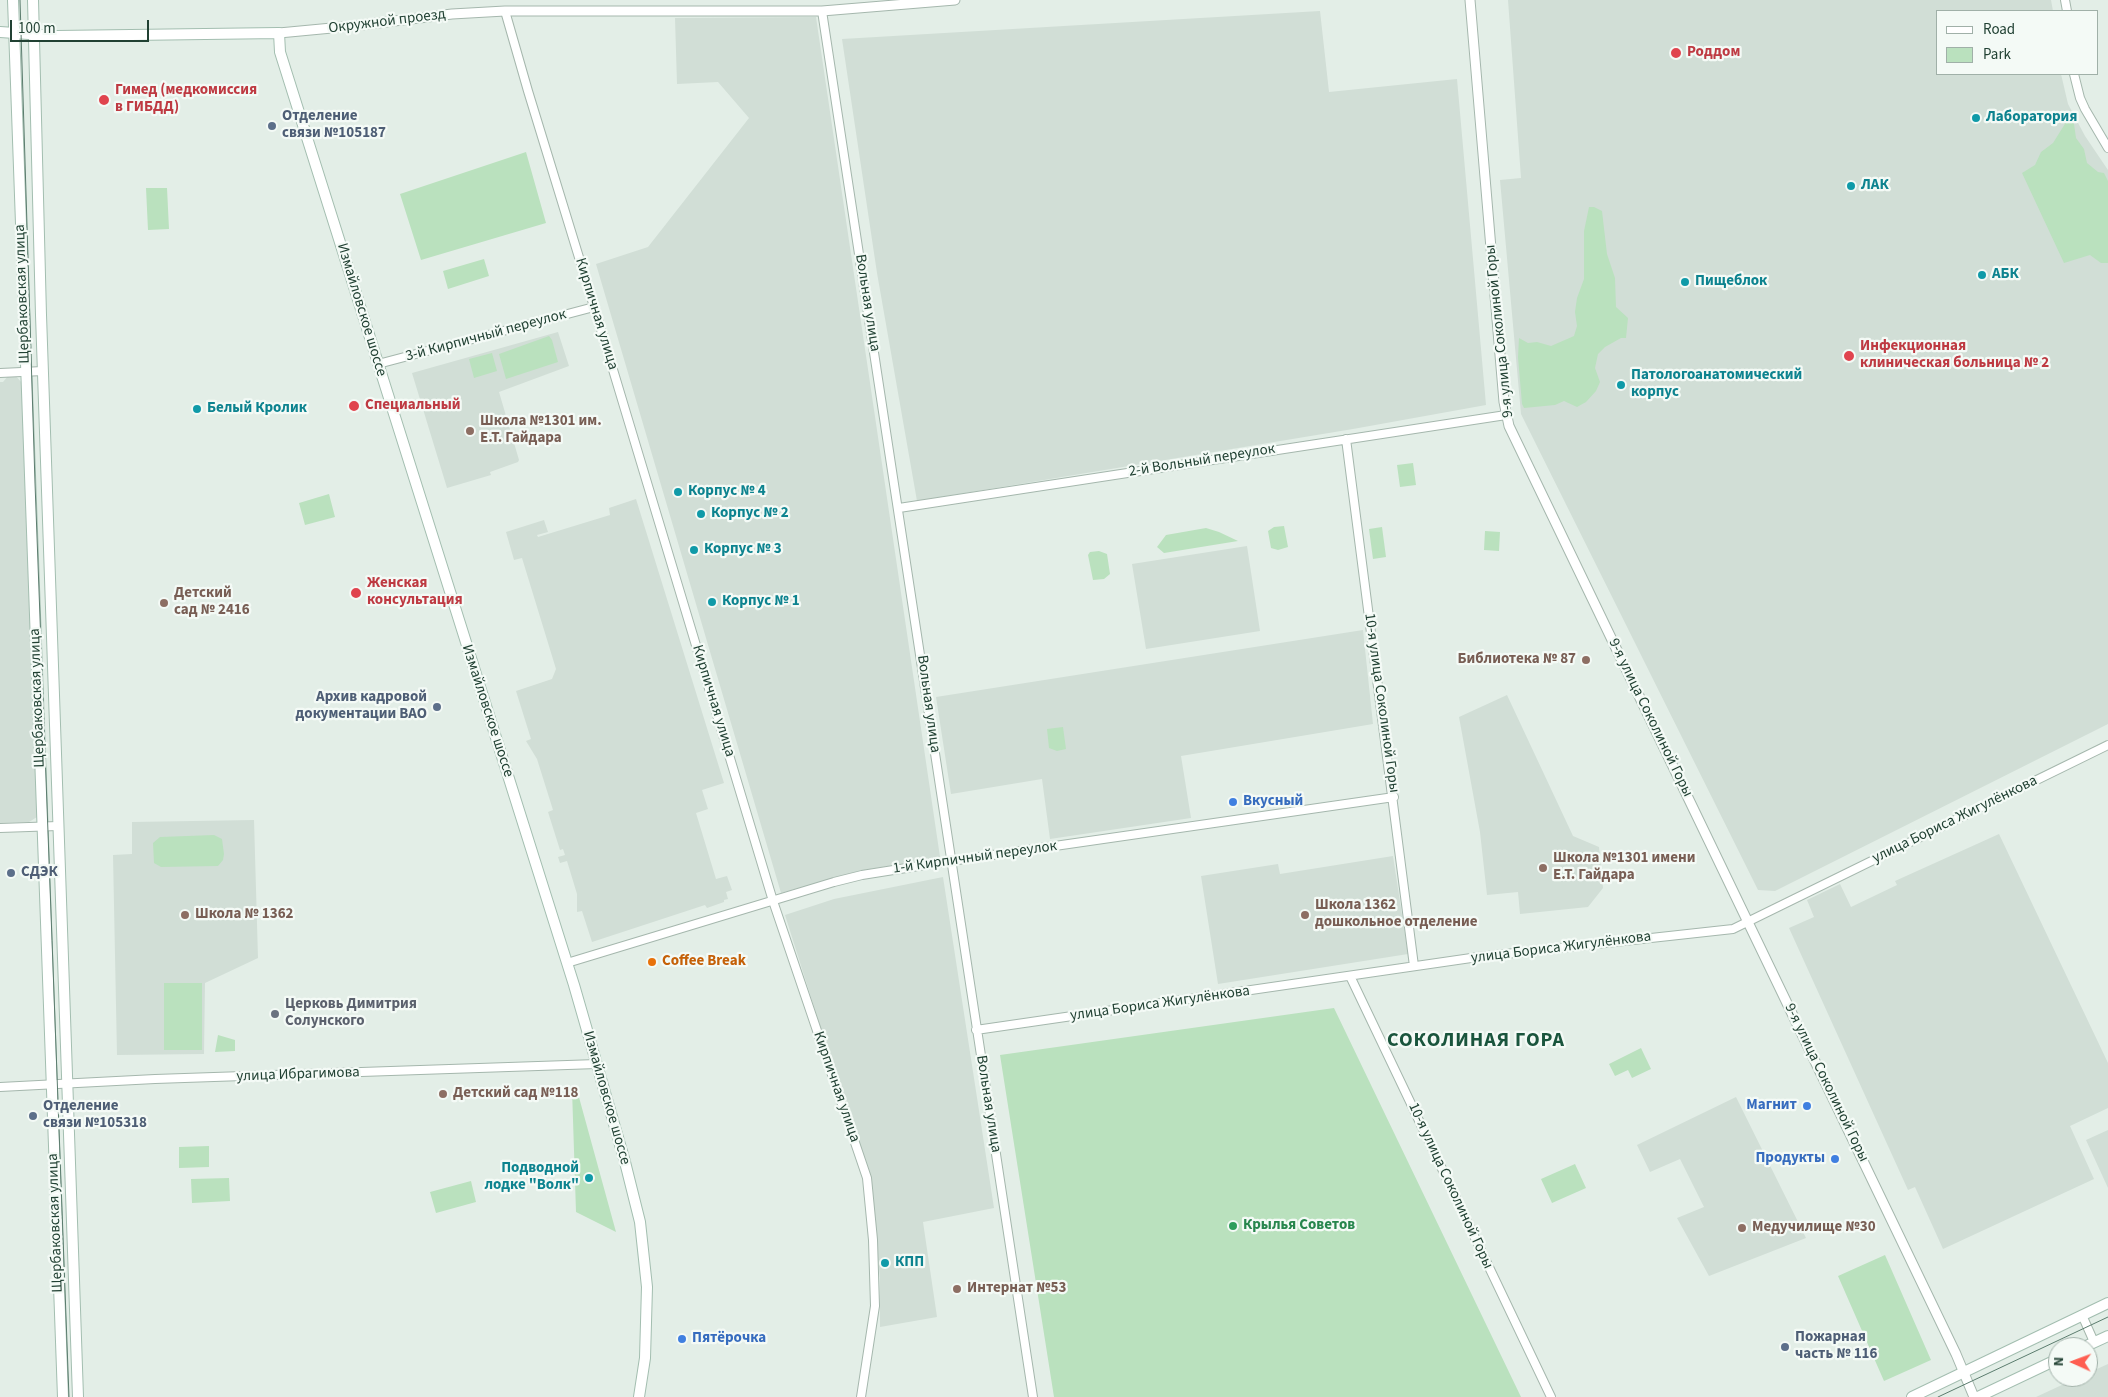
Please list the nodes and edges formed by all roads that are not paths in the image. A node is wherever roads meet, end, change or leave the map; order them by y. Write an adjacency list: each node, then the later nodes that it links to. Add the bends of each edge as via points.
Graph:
1 (12, 0): 9 (main road, Щербаковская улица)
2 (33, 0): 10 (main road, Щербаковская улица)
3 (955, 0): 6 (street, Окружной проезд)
4 (1470, 0): 18 (street, 9-я улица Соколиной Горы)
5 (505, 11): 6 (street, Окружной проезд); 8 (street, Окружной проезд); 13 (street, Кирпичная улица)
6 (822, 11): 20 (street, Вольная улица)
7 (0, 32): 9 (main road, Окружной проезд)
8 (278, 33): 10 (main road, Окружной проезд); 14 (main road, Измайловское шоссе, via 280,52)
9 (13, 34): 10 (main road, Окружной проезд); 16 (main road, Щербаковская улица)
10 (34, 36): 15 (main road, Щербаковская улица)
11 (2074, 75): 12 (street, via 2084,109)
12 (2108, 148)
13 (594, 307): 14 (street, 3-й Кирпичный переулок); 27 (street, Кирпичная улица)
14 (378, 364): 29 (main road, Измайловское шоссе)
15 (43, 371): 16 (street); 24 (main road, Щербаковская улица)
16 (26, 372): 17 (street); 23 (main road, Щербаковская улица)
17 (0, 373)
18 (1506, 415): 19 (street, 2-й Вольный переулок); 28 (street, 9-я улица Соколиной Горы, via 1527,465)
19 (1346, 439): 20 (street, 2-й Вольный переулок); 22 (street, 10-я улица Соколиной Горы)
20 (899, 508): 26 (street, Вольная улица)
21 (2108, 745): 28 (street, улица Бориса Жигулёнкова)
22 (1394, 797): 26 (street, 1-й Кирпичный переулок); 30 (street, 10-я улица Соколиной Горы)
23 (42, 826): 24 (street); 25 (street); 35 (main road, Щербаковская улица)
24 (58, 826): 34 (main road, Щербаковская улица)
25 (0, 828)
26 (951, 861): 27 (street, 1-й Кирпичный переулок, via 862,875); 32 (street, Вольная улица)
27 (774, 901): 29 (street, 1-й Кирпичный переулок); 45 (street, Кирпичная улица, via 867,1178 875,1306)
28 (1748, 921): 30 (street, улица Бориса Жигулёнкова, via 1733,929); 41 (street, 9-я улица Соколиной Горы)
29 (567, 963): 33 (main road, Измайловское шоссе)
30 (1414, 966): 31 (street, улица Бориса Жигулёнкова)
31 (1350, 976): 32 (street, улица Бориса Жигулёнкова); 47 (street, 10-я улица Соколиной Горы)
32 (976, 1030): 46 (street, Вольная улица)
33 (597, 1064): 34 (street, улица Ибрагимова); 44 (main road, Измайловское шоссе, via 637,1206 643,1243 647,1316)
34 (67, 1083): 35 (street, улица Ибрагимова); 43 (main road, Щербаковская улица)
35 (51, 1085): 36 (street, улица Ибрагимова); 42 (main road, Щербаковская улица)
36 (0, 1087)
37 (2108, 1303): 38 (main road)
38 (2082, 1315): 39 (street); 41 (main road)
39 (2087, 1337)
40 (2048, 1364): 50 (main road)
41 (1964, 1373): 48 (main road); 49 (street, 9-я улица Соколиной Горы)
42 (63, 1397)
43 (78, 1397)
44 (639, 1397)
45 (861, 1397)
46 (1033, 1397)
47 (1551, 1397)
48 (1912, 1397)
49 (1974, 1397)
50 (1978, 1397)

